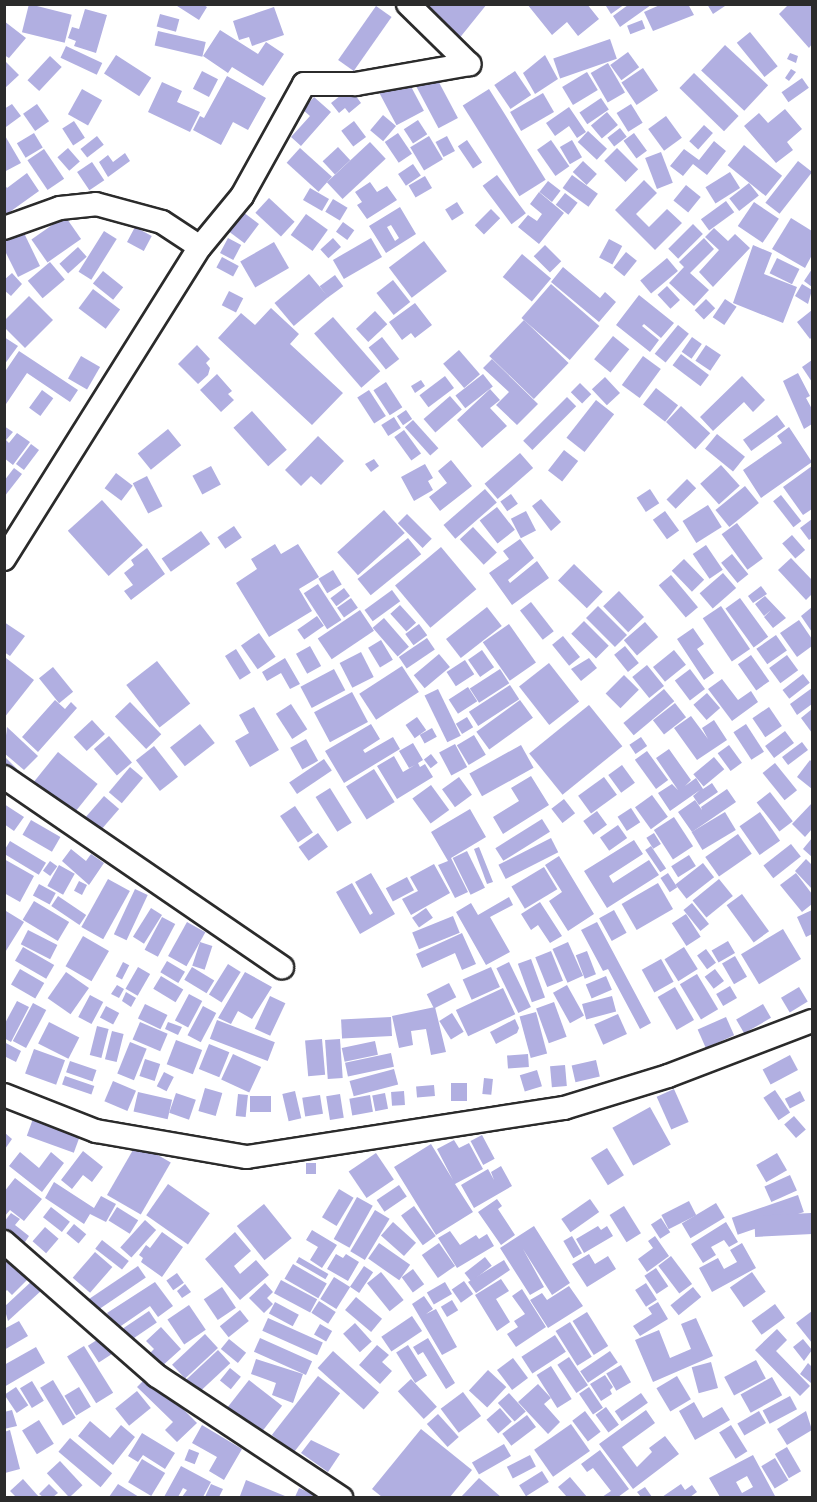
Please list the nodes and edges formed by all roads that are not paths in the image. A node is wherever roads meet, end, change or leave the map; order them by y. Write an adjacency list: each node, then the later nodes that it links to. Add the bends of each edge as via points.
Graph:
1 (408, 4): 3 (street, via 470,64 356,84 304,84 242,196)
2 (4, 228): 3 (street, via 60,208 96,204 162,222)
3 (200, 247): 4 (street)
4 (4, 559)
5 (4, 777): 6 (street)
6 (282, 967)
7 (813, 1021): 8 (street, via 668,1076 564,1108 247,1158 96,1131)
8 (4, 1095)
9 (4, 1242): 10 (street, via 157,1376)
10 (341, 1497)

